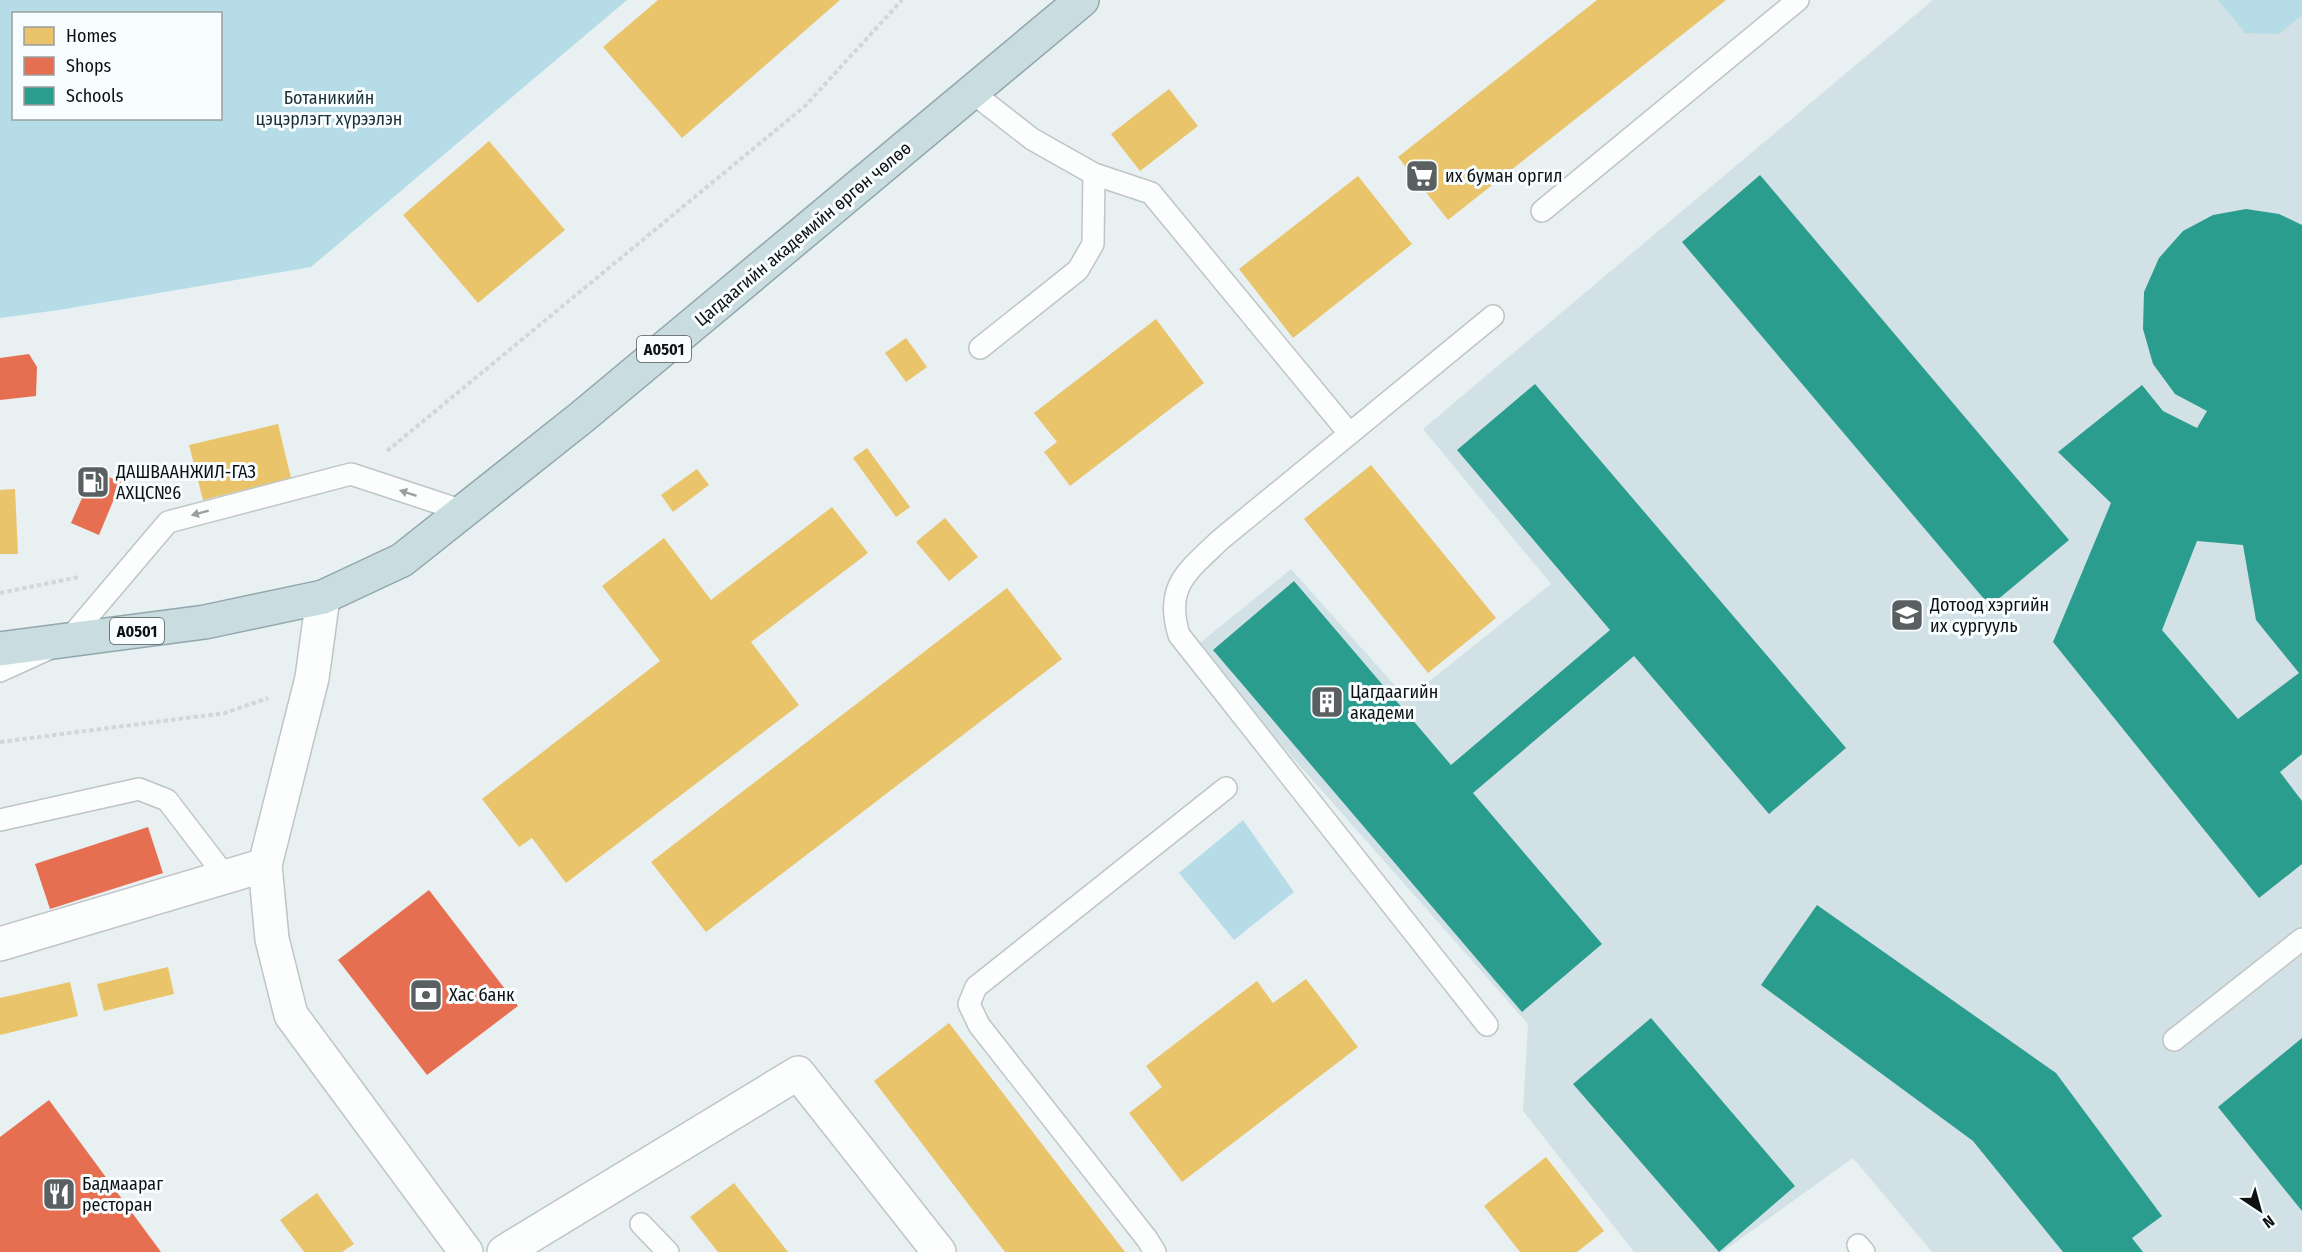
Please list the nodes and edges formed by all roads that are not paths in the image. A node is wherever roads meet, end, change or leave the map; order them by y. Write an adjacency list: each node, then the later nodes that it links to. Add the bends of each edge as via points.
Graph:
1 (1082, 0): 3 (highway, Цагдаагийн академийн өргөн чөлөө / A0501)
2 (1798, 0): 5 (lane)
3 (973, 93): 4 (lane, via 1032,139); 9 (highway, Цагдаагийн академийн өргөн чөлөө / A0501)
4 (1094, 174): 7 (lane, via 1093,244 1078,270); 8 (lane, via 1151,194)
5 (1542, 211)
6 (1493, 316): 8 (lane)
7 (980, 348)
8 (1349, 433): 20 (lane, via 1186,572 1174,599 1174,618 1179,635)
9 (463, 511): 10 (highway, Цагдаагийн академийн өргөн чөлөө / A0501, via 402,560); 11 (lane, one-way to 11, via 351,474 168,522)
10 (323, 597): 11 (highway, Цагдаагийн академийн өргөн чөлөө / A0501, via 206,622); 16 (street, via 311,683)
11 (68, 640): 12 (highway, A0501); 13 (lane)
12 (0, 649)
13 (0, 671)
14 (1226, 789): 27 (lane, via 976,987 969,1004 979,1025)
15 (0, 820): 17 (lane, via 139,789 167,800)
16 (265, 866): 17 (street); 23 (street, via 272,939 291,1015)
17 (226, 877): 19 (street)
18 (2302, 939): 21 (lane)
19 (0, 944)
20 (1487, 1025)
21 (2174, 1040)
22 (641, 1224): 25 (lane)
23 (466, 1252)
24 (504, 1252): 26 (street, via 798,1073)
25 (668, 1252)
26 (939, 1252)
27 (1155, 1252)

